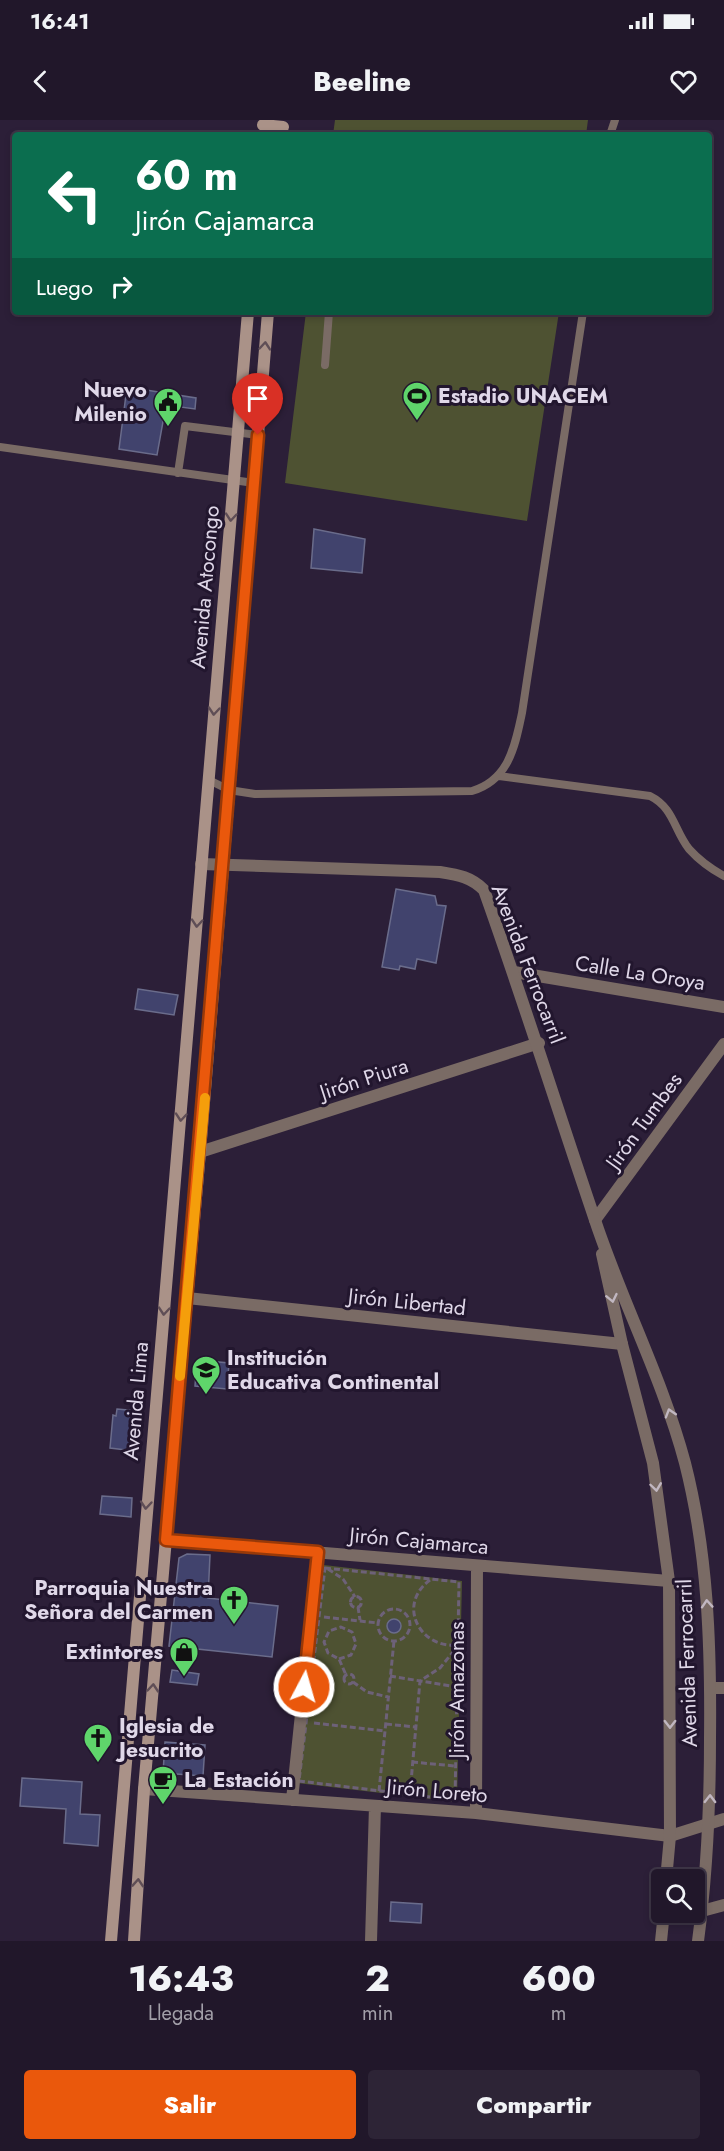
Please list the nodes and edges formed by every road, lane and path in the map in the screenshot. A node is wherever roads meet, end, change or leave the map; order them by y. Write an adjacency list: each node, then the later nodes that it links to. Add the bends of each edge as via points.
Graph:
1 (263, 127): 2 (main road)
2 (283, 127)
3 (248, 315): 8 (main road, Avenida Atocongo)
4 (268, 315): 9 (main road, Avenida Atocongo, one-way to 4)
5 (329, 315): 7 (lane)
6 (583, 315): 14 (lane, via 522,713 509,762)
7 (325, 365)
8 (238, 432): 9 (lane); 11 (lane, via 185,426); 12 (main road, Avenida Atocongo)
9 (258, 435): 13 (main road, Avenida Atocongo)
10 (0, 447): 11 (lane)
11 (178, 472): 12 (lane)
12 (234, 481): 13 (lane); 15 (main road, Avenida Atocongo, one-way to 15)
13 (254, 483): 16 (main road, Avenida Atocongo)
14 (499, 776): 16 (lane, via 485,787 472,790 255,794); 19 (lane, via 650,796 662,802 673,816 690,851)
15 (209, 780): 16 (lane); 17 (main road, Avenida Atocongo)
16 (229, 790): 18 (main road, Avenida Atocongo)
17 (201, 864): 18 (street, Avenida Ferrocarril); 77 (main road, Avenida Lima, one-way to 77)
18 (222, 865): 20 (street, Avenida Ferrocarril, via 383,869 464,876 484,890); 24 (main road, Avenida Lima)
19 (724, 876)
20 (514, 972): 21 (street, Calle La Oroya); 22 (street, Avenida Ferrocarril)
21 (724, 1007)
22 (539, 1044): 24 (street, Jirón Piura); 25 (street, Avenida Ferrocarril)
23 (724, 1044): 25 (street, Jirón Tumbes)
24 (200, 1152): 26 (main road, Avenida Lima)
25 (595, 1220): 27 (street, Avenida Ferrocarril, one-way to 27); 51 (street, Avenida Ferrocarril, one-way to 25, via 706,1585 685,1464 650,1355)
26 (187, 1298): 27 (street, Jirón Libertad); 28 (main road, Avenida Lima)
27 (622, 1344): 33 (street, Avenida Ferrocarril, one-way to 33, via 653,1463)
28 (166, 1540): 29 (street, Jirón Cajamarca); 60 (main road, Avenida Lima, one-way to 28)
29 (318, 1552): 30 (street, Jirón Cajamarca); 31 (path); 65 (street)
30 (477, 1566): 33 (street, Jirón Cajamarca); 67 (street, Jirón Amazonas)
31 (325, 1568): 32 (path); 34 (path, via 343,1579); 36 (path)
32 (431, 1579): 42 (path, via 416,1598 414,1614); 44 (path, via 459,1582)
33 (669, 1581): 70 (street, Avenida Ferrocarril, one-way to 70)
34 (355, 1597): 35 (path, via 360,1599); 35 (path, via 350,1602)
35 (358, 1607): 38 (path)
36 (319, 1616): 37 (path); 54 (path)
37 (342, 1619): 38 (path); 41 (path)
38 (360, 1621): 39 (path)
39 (378, 1623): 40 (path, via 383,1614 395,1609 406,1614); 43 (path, via 382,1636)
40 (410, 1626): 42 (path); 43 (path, via 405,1637)
41 (341, 1627): 45 (path, via 330,1631 324,1642 328,1653); 45 (path, via 352,1632 356,1644 351,1655)
42 (418, 1627): 44 (path, via 432,1642)
43 (394, 1641): 47 (path)
44 (458, 1645): 48 (path, via 440,1668); 50 (path)
45 (339, 1659): 46 (path)
46 (346, 1675): 49 (path, via 352,1675); 49 (path, via 346,1683)
47 (390, 1676): 48 (path); 53 (path)
48 (420, 1681): 50 (path); 56 (path)
49 (353, 1682): 53 (path, via 367,1692)
50 (457, 1687): 59 (path)
51 (711, 1688): 52 (street); 69 (street, Avenida Ferrocarril, one-way to 51)
52 (724, 1688)
53 (388, 1697): 55 (path)
54 (307, 1722): 57 (path); 61 (path, via 299,1781)
55 (386, 1724): 56 (path); 57 (path)
56 (416, 1727): 58 (path)
57 (385, 1731): 62 (path)
58 (412, 1762): 59 (path); 63 (path)
59 (455, 1766): 64 (path, via 455,1800)
60 (144, 1789): 65 (street, Jirón Loreto); 78 (main road, Avenida Lima, one-way to 60)
61 (373, 1790)
62 (379, 1791)
63 (410, 1794)
64 (442, 1798)
65 (292, 1800): 66 (street, Jirón Loreto)
66 (375, 1806): 67 (street, Jirón Loreto); 79 (street)
67 (477, 1813): 70 (street, Jirón Loreto)
68 (724, 1819): 69 (street, Jirón Loreto)
69 (709, 1822): 70 (street, Jirón Loreto); 72 (street, Avenida Ferrocarril)
70 (670, 1836): 71 (street, Avenida Ferrocarril)
71 (667, 1869)
72 (705, 1873)
73 (724, 1905): 74 (street)
74 (705, 1910)
75 (663, 1923): 80 (street)
76 (700, 1923): 81 (street, Avenida Ferrocarril)
77 (111, 1941)
78 (134, 1941)
79 (371, 1941)
80 (661, 1941)
81 (698, 1941)

